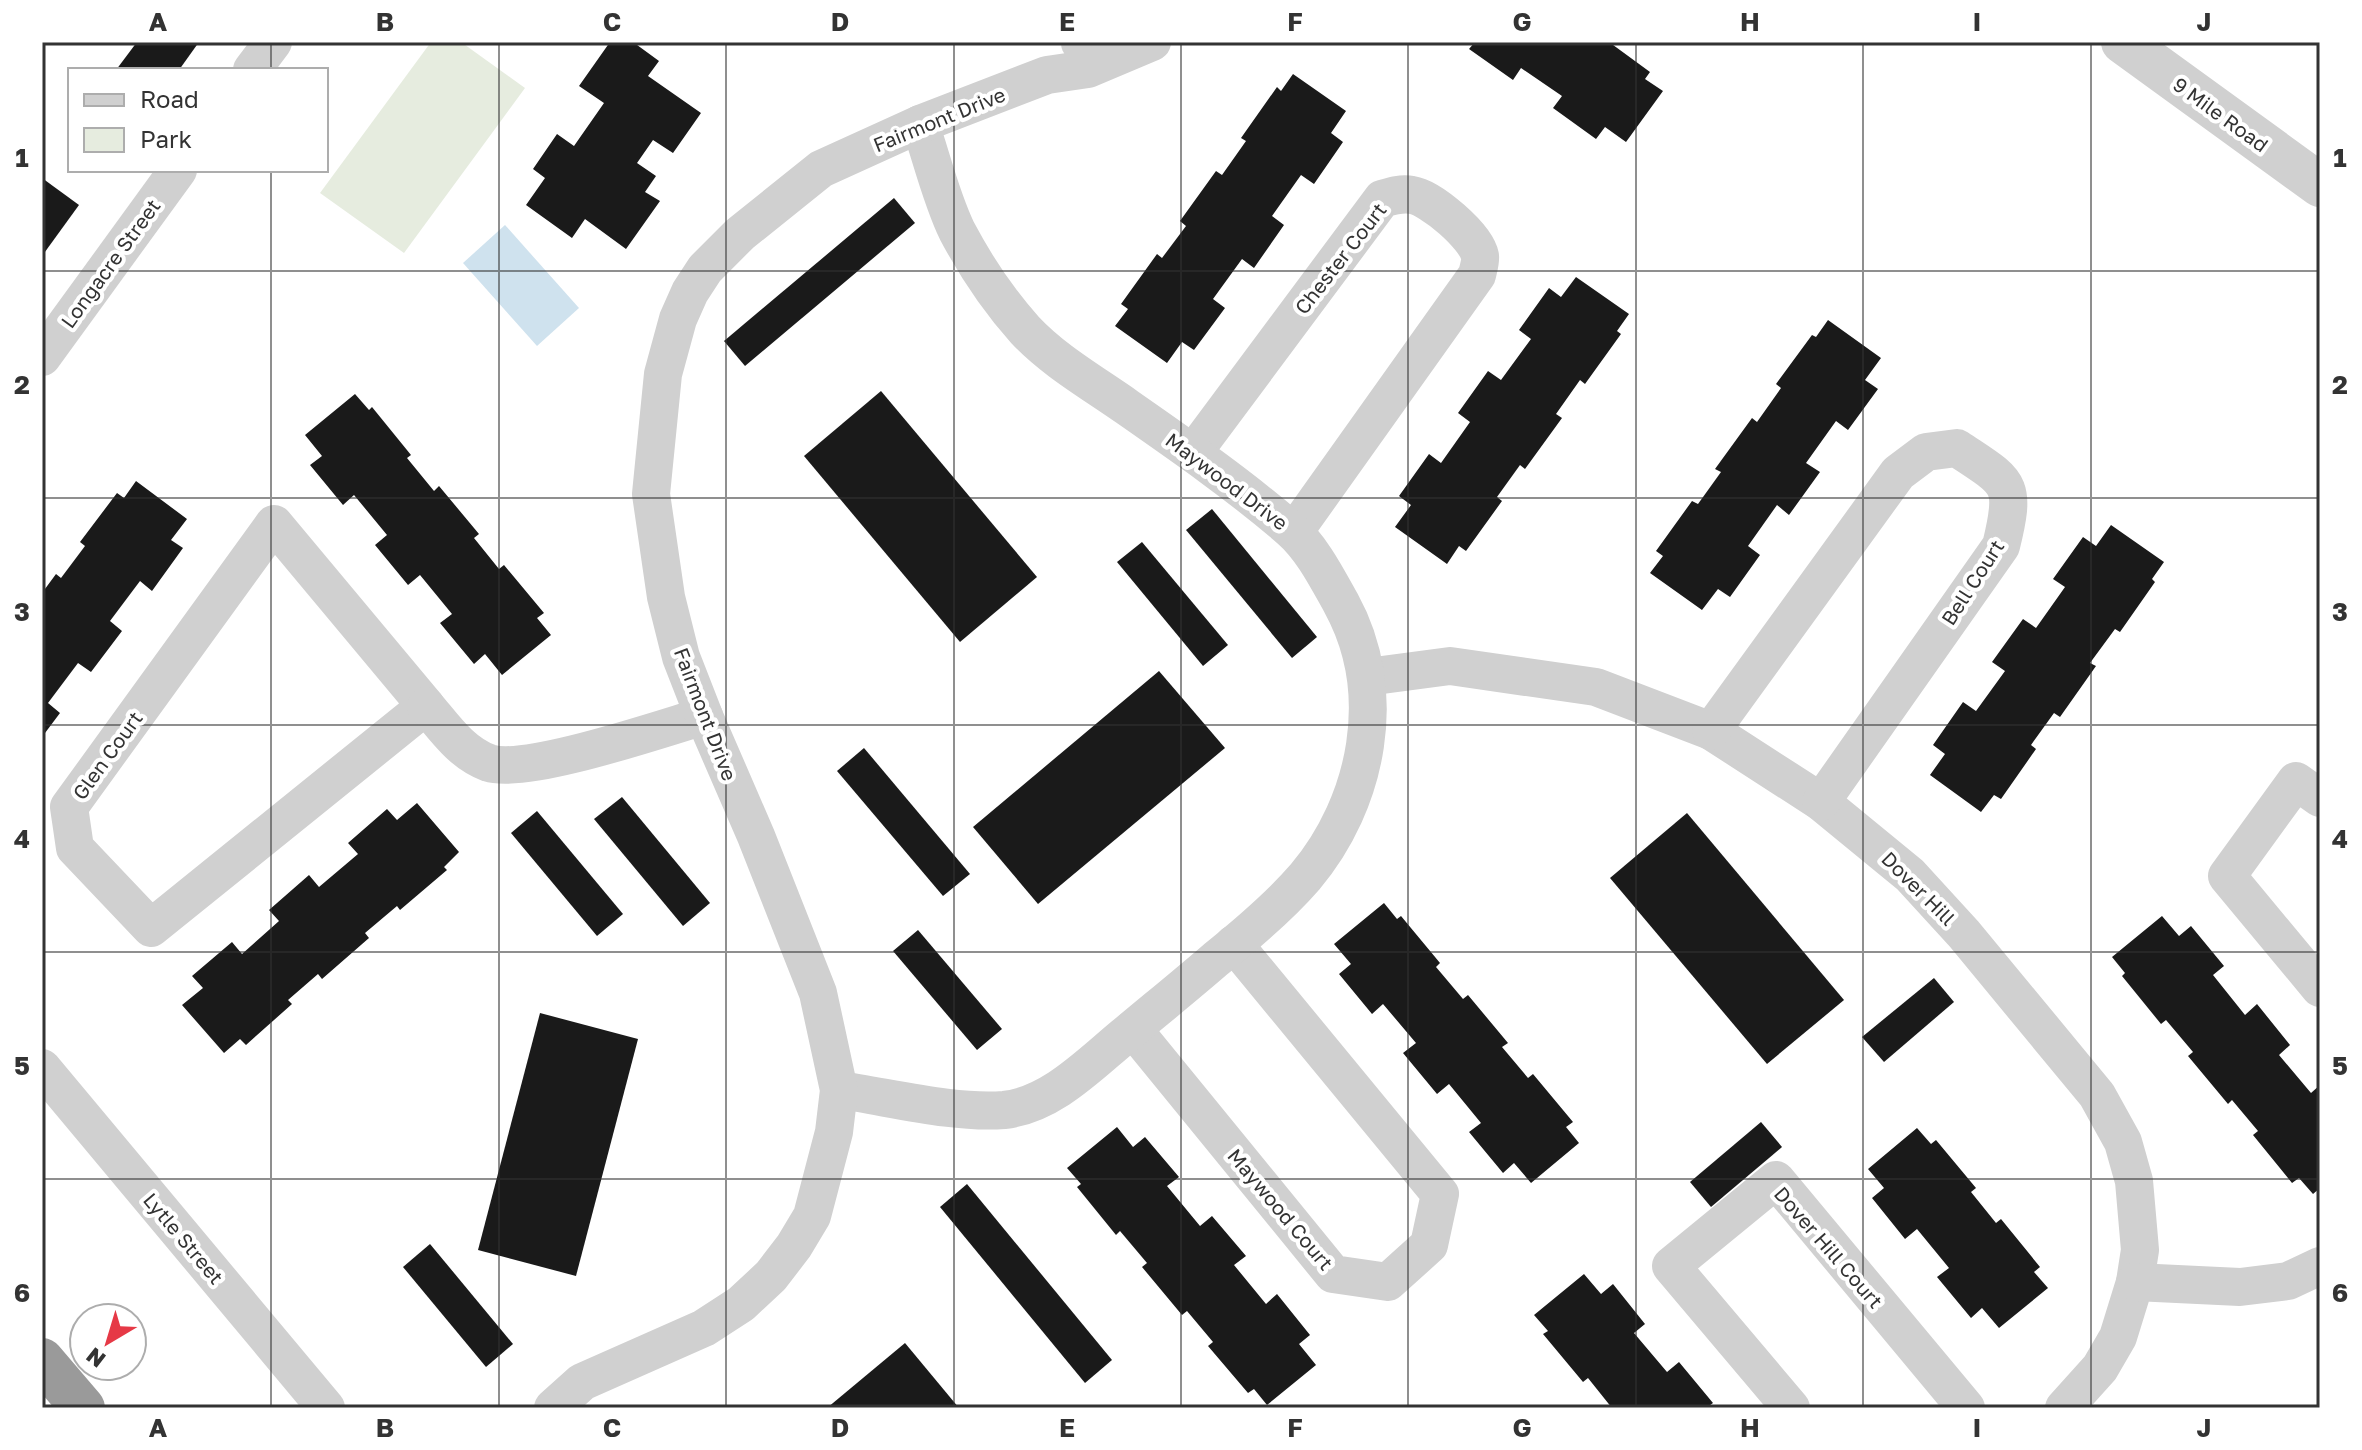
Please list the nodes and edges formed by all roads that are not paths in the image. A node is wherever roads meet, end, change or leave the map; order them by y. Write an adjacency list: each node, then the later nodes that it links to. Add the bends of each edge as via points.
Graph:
1 (273, 42): 5 (street)
2 (1081, 42): 6 (street, Fairmont Drive)
3 (1152, 42): 6 (street, Fairmont Drive, via 1088,69)
4 (2123, 42): 9 (street, 9 Mile Road)
5 (254, 68)
6 (1047, 75): 7 (street, Fairmont Drive)
7 (920, 124): 11 (street, Maywood Drive, via 956,229 999,299 1066,365); 15 (street, Fairmont Drive, via 821,169 705,269 678,319 659,401 651,494 666,597)
8 (177, 172): 10 (street, Longacre Street)
9 (2320, 185)
10 (42, 357)
11 (1193, 453): 12 (street, Maywood Drive); 12 (street, Chester Court, via 1382,199 1415,195 1447,216 1468,233 1480,256 1477,275)
12 (1294, 532): 13 (street, Maywood Drive, via 1347,614)
13 (1367, 677): 16 (street, Dover Hill, via 1450,666 1596,687); 19 (street, Maywood Drive, via 1367,742 1339,826 1304,878)
14 (426, 706): 14 (street, Glen Court, via 274,524 69,807 75,848 151,928); 15 (street, Glen Court, via 458,743 492,764 524,765)
15 (704, 716): 23 (street, Fairmont Drive, via 818,993)
16 (1711, 731): 18 (street, Dover Hill); 18 (street, Bell Court, via 1898,473 1926,452 1957,448 2004,479 2010,497 2001,546)
17 (2320, 798): 20 (street, via 2296,781 2227,876)
18 (1821, 802): 25 (street, Dover Hill, via 1910,875 2097,1095 2123,1142 2134,1181 2140,1250)
19 (1234, 944): 21 (street, Maywood Drive); 21 (street, Maywood Court, via 1440,1194 1429,1245 1388,1282 1333,1274)
20 (2320, 988)
21 (1133, 1029): 23 (street, Maywood Drive, via 1068,1082 1036,1102 1006,1110 970,1110)
22 (42, 1068): 28 (street, Lytle Street)
23 (839, 1090): 29 (street, Fairmont Drive, via 812,1216 771,1276 704,1328 582,1382)
24 (2320, 1266): 25 (street, via 2288,1281 2240,1287)
25 (2135, 1282): 32 (street, Dover Hill, via 2118,1337 2100,1368)
26 (42, 1360): 27 (highway)
27 (83, 1408)
28 (326, 1408)
29 (553, 1408)
30 (1791, 1408): 31 (street, Dover Hill Court, via 1671,1266 1776,1180)
31 (1966, 1408)
32 (2064, 1408)

